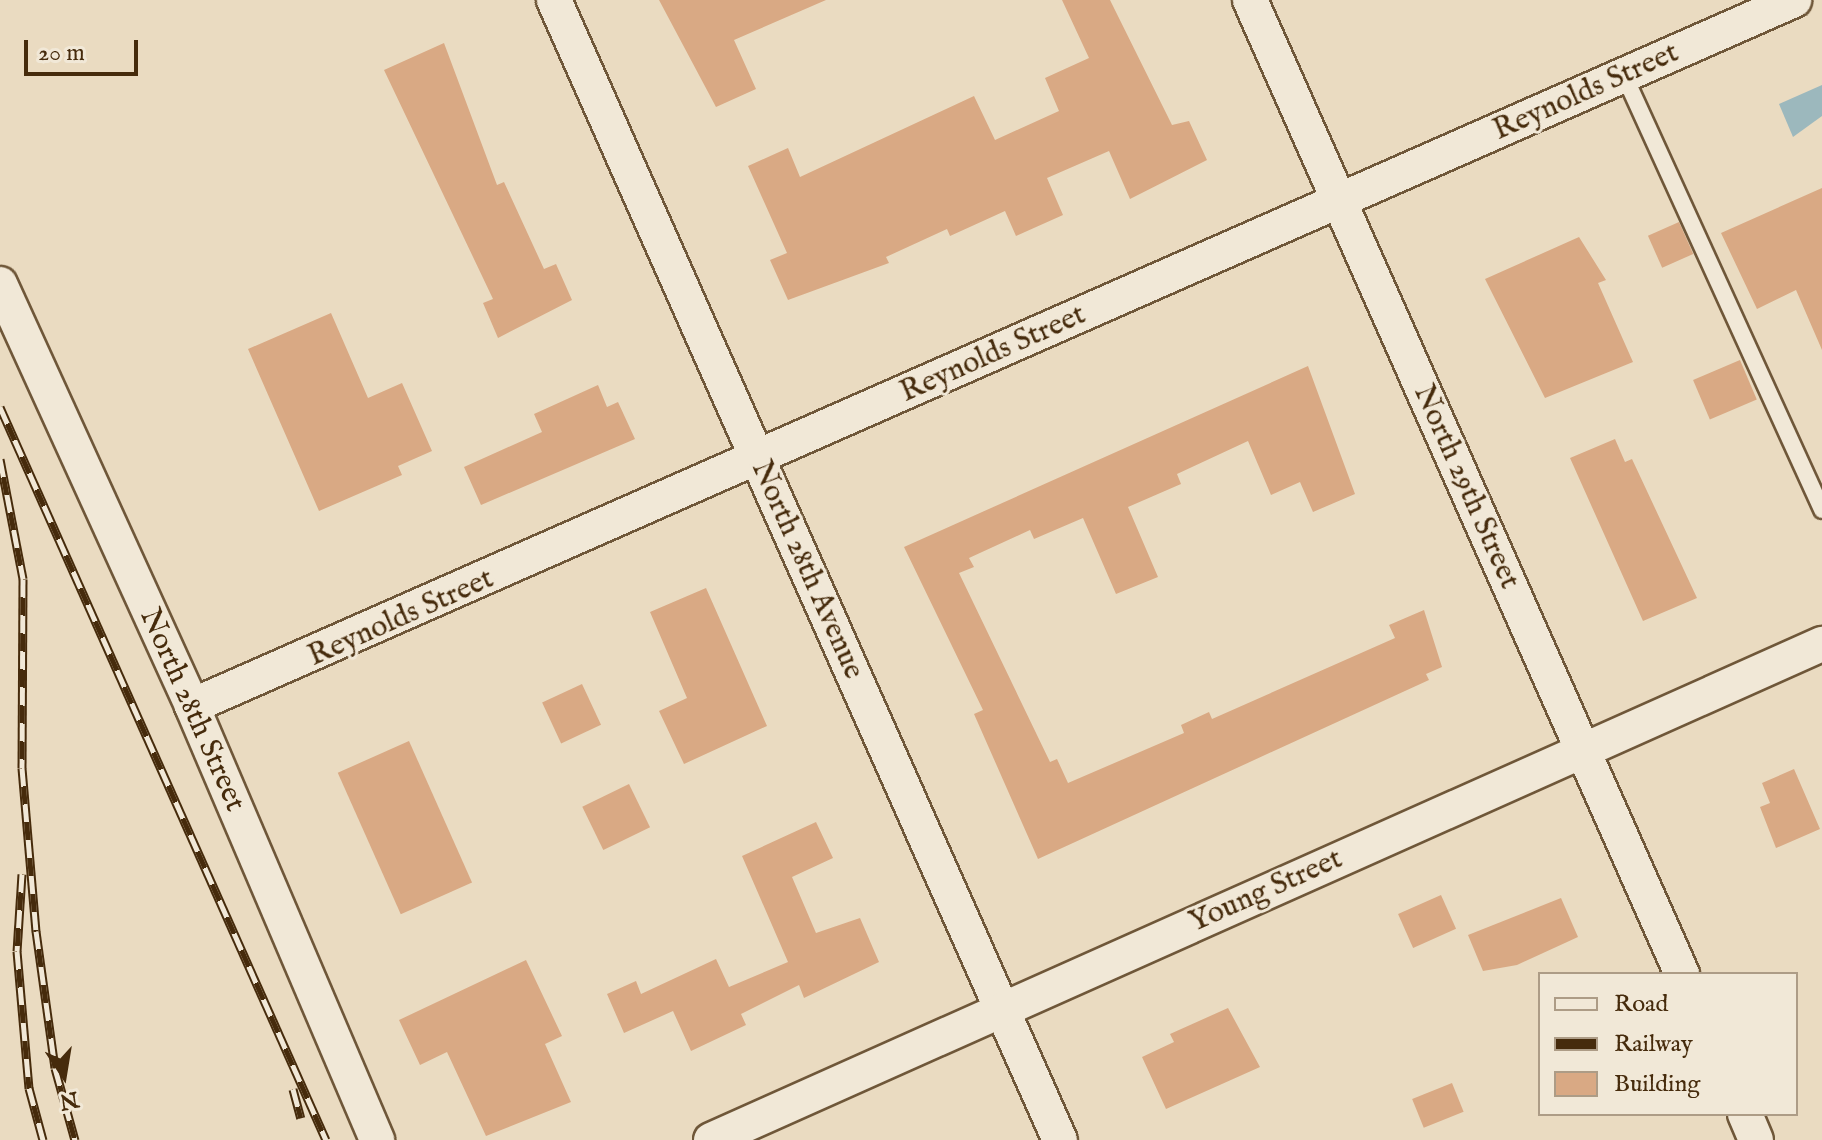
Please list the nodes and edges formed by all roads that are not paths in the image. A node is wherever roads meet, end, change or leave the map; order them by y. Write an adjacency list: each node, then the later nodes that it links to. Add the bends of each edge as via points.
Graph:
1 (554, 0): 7 (street, North 28th Avenue)
2 (1250, 0): 5 (street, North 29th Street)
3 (1794, 0): 4 (street, Reynolds Street)
4 (1624, 75): 5 (street, Reynolds Street); 8 (lane)
5 (1339, 201): 7 (street, Reynolds Street); 11 (street, North 29th Street)
6 (0, 284): 10 (street, North 28th Street)
7 (758, 459): 10 (street, Reynolds Street); 13 (street, North 28th Avenue)
8 (1822, 510)
9 (1822, 644): 11 (street, Young Street)
10 (192, 706): 15 (street, North 28th Street)
11 (1583, 751): 12 (street, North 29th Street); 13 (street, Young Street)
12 (1681, 972)
13 (1002, 1009): 16 (street, Young Street); 17 (street, North 28th Avenue)
14 (1746, 1116): 18 (street)
15 (377, 1140)
16 (711, 1140)
17 (1060, 1140)
18 (1756, 1140)

